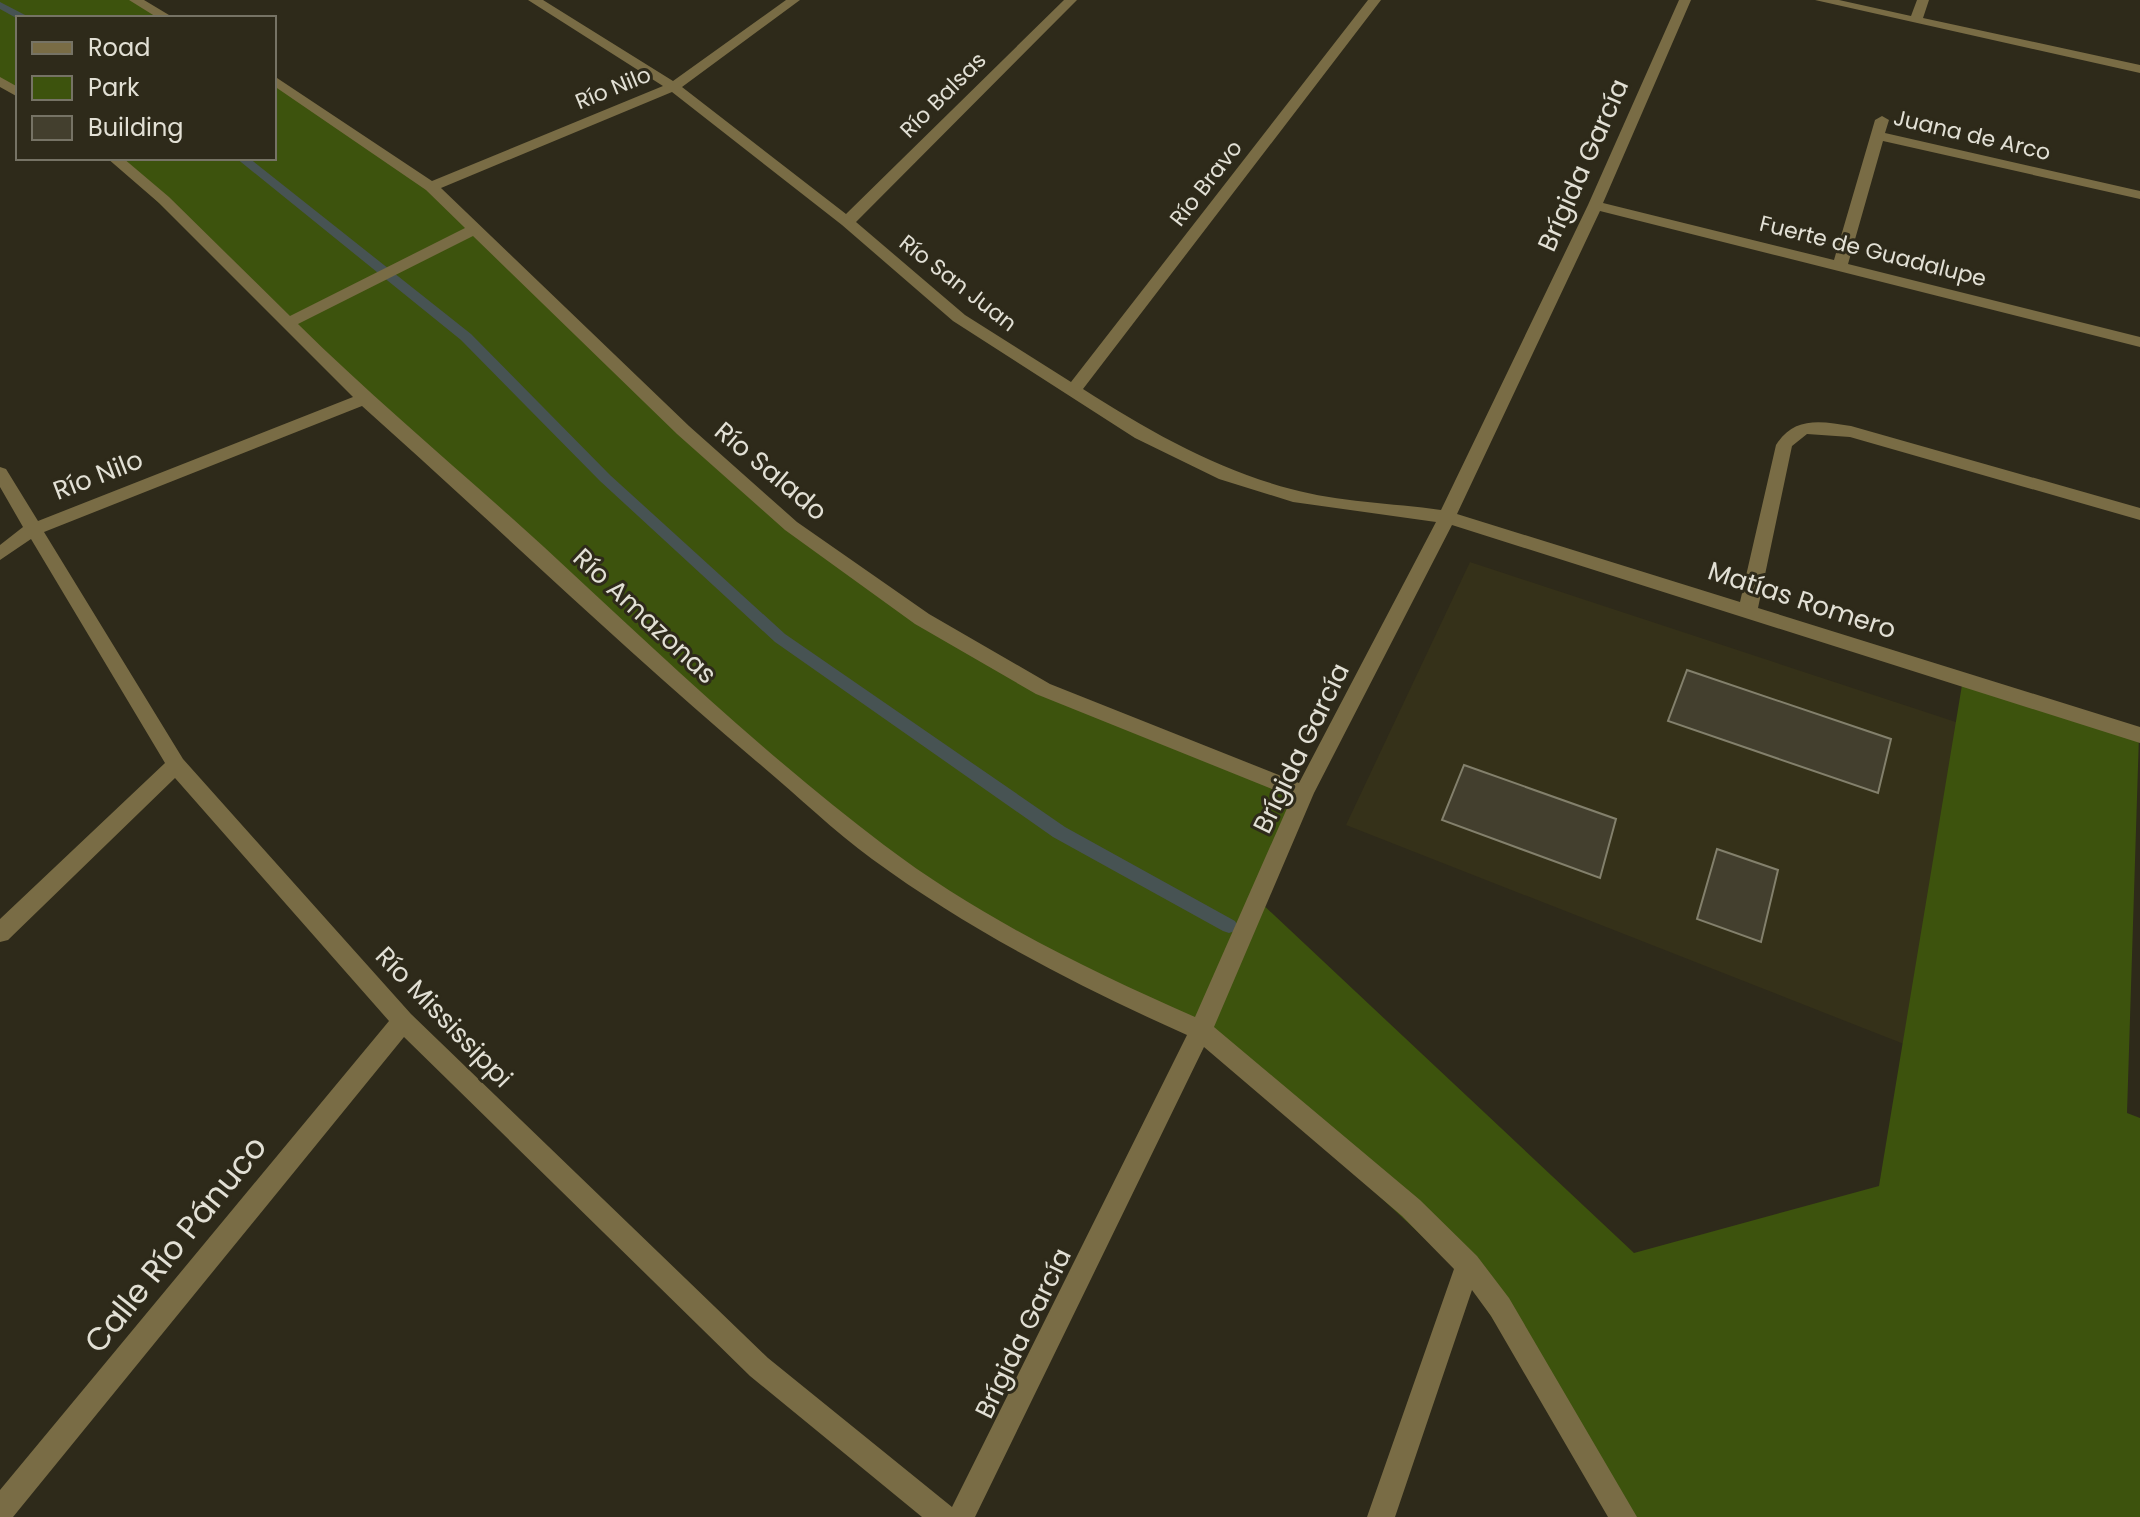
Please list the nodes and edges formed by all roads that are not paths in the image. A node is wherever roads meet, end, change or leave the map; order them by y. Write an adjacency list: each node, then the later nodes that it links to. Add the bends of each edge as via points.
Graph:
1 (135, 0): 9 (street)
2 (534, 0): 13 (street, Río San Juan)
3 (794, 0): 13 (street, Río Nilo)
4 (1071, 0): 18 (street, Río Balsas)
5 (1375, 0): 23 (street, Río Bravo)
6 (1685, 0): 17 (street, Brígida García)
7 (1821, 0): 10 (street)
8 (1923, 0): 10 (street)
9 (164, 16)
10 (1916, 20): 11 (street)
11 (2140, 69)
12 (276, 81): 15 (street, Río Salado)
13 (673, 87): 15 (street, Río Nilo); 18 (street, Río San Juan)
14 (116, 160): 21 (street, Río Amazonas)
15 (431, 187): 19 (street, Río Salado)
16 (2140, 195): 20 (street, Juana de Arco, via 1880,128)
17 (1595, 205): 20 (street, Fuerte de Guadalupe); 27 (street, Brígida García)
18 (847, 222): 23 (street, Río San Juan, via 959,318)
19 (475, 229): 21 (street); 33 (street, Río Salado, via 683,430 791,526 922,619 1043,689)
20 (1840, 265): 22 (street, Fuerte de Guadalupe)
21 (288, 323): 24 (street, Río Amazonas)
22 (2140, 342)
23 (1072, 392): 27 (street, Río San Juan, via 1141,434 1225,475 1293,496)
24 (364, 399): 28 (street, Río Nilo); 36 (street, Río Amazonas, via 675,681 878,852 1090,981)
25 (0, 473): 28 (street, Río Mississippi)
26 (2140, 514): 30 (street, via 1851,432 1806,427 1784,445)
27 (1447, 517): 30 (street, Matías Romero); 33 (street, Brígida García)
28 (31, 530): 29 (street, Río Nilo); 32 (street, Río Mississippi)
29 (0, 554)
30 (1748, 610): 31 (street, Matías Romero)
31 (2140, 735)
32 (176, 765): 34 (street); 35 (street, Río Mississippi)
33 (1304, 793): 36 (street, Brígida García)
34 (0, 933)
35 (403, 1021): 38 (street, Calle Río Pánuco); 39 (street, Río Mississippi, via 759,1367)
36 (1201, 1030): 37 (street, Río Amazonas, via 1411,1208); 40 (street, Brígida García)
37 (1468, 1265): 41 (street); 42 (street, Río Amazonas, via 1533,1359)
38 (0, 1511)
39 (943, 1517)
40 (961, 1517)
41 (1381, 1517)
42 (1623, 1517)

